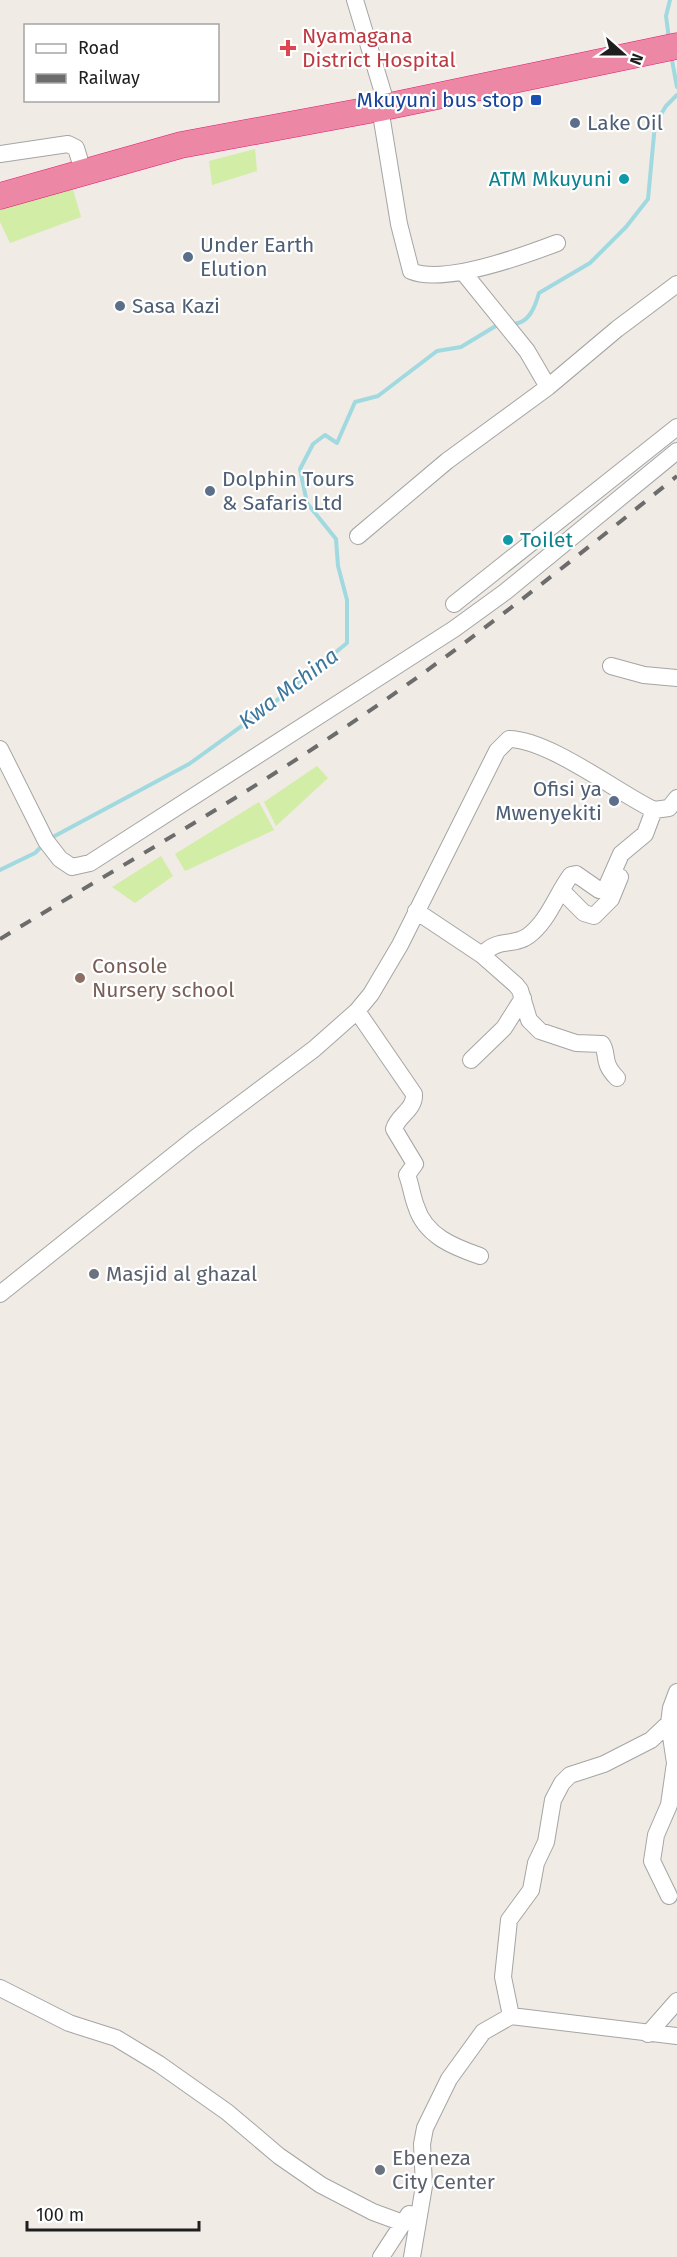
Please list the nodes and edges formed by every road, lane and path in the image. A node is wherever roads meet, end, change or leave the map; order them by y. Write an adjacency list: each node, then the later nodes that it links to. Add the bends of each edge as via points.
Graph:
1 (355, 0): 3 (street)
2 (669, 47): 3 (highway)
3 (384, 107): 5 (highway, via 181,145); 8 (street, via 397,213 411,271)
4 (0, 154): 5 (street, via 68,144 76,148)
5 (83, 171): 6 (highway)
6 (0, 196)
7 (556, 243): 8 (street)
8 (463, 272): 10 (street, via 527,351)
9 (677, 284): 10 (street)
10 (548, 387): 13 (street, via 447,461)
11 (677, 427): 14 (street)
12 (677, 451): 17 (street, via 454,629 90,862 72,867 54,852)
13 (358, 536)
14 (454, 604)
15 (611, 666): 16 (street)
16 (677, 678)
17 (0, 749)
18 (677, 798): 19 (street, via 669,808)
19 (654, 810): 20 (street, via 645,834); 22 (street, via 565,759 520,739 509,739 497,752)
20 (625, 851): 21 (street, via 603,889 596,889 572,874); 21 (street, via 617,890 598,915 584,913)
21 (562, 891): 23 (street, via 527,937 494,944)
22 (417, 911): 23 (street); 25 (street, via 383,974)
23 (482, 955): 24 (street, via 516,985)
24 (523, 998): 26 (street, via 497,1036); 27 (street, via 529,1020 540,1031 576,1043 602,1044 606,1063)
25 (357, 1011): 28 (street, via 414,1094 414,1102 394,1129 415,1164 407,1174 420,1216 445,1242); 29 (street, via 314,1049)
26 (471, 1060)
27 (617, 1078)
28 (480, 1256)
29 (0, 1294)
30 (677, 1692): 31 (street)
31 (669, 1723): 32 (street, via 675,1763 669,1805 656,1835 652,1860); 35 (street, via 651,1740 604,1764 570,1775 562,1783 553,1800 546,1842 536,1863 531,1890 508,1920 503,1977)
32 (669, 1896)
33 (0, 1988): 39 (street, via 69,2023 116,2038 159,2064 321,2184)
34 (677, 2001): 36 (street)
35 (511, 2016): 36 (street); 38 (street, via 488,2028 467,2051 429,2118 422,2144 424,2175)
36 (648, 2034): 37 (street)
37 (677, 2036)
38 (420, 2199): 39 (street); 41 (street)
39 (403, 2223): 40 (street)
40 (381, 2257)
41 (412, 2257)

